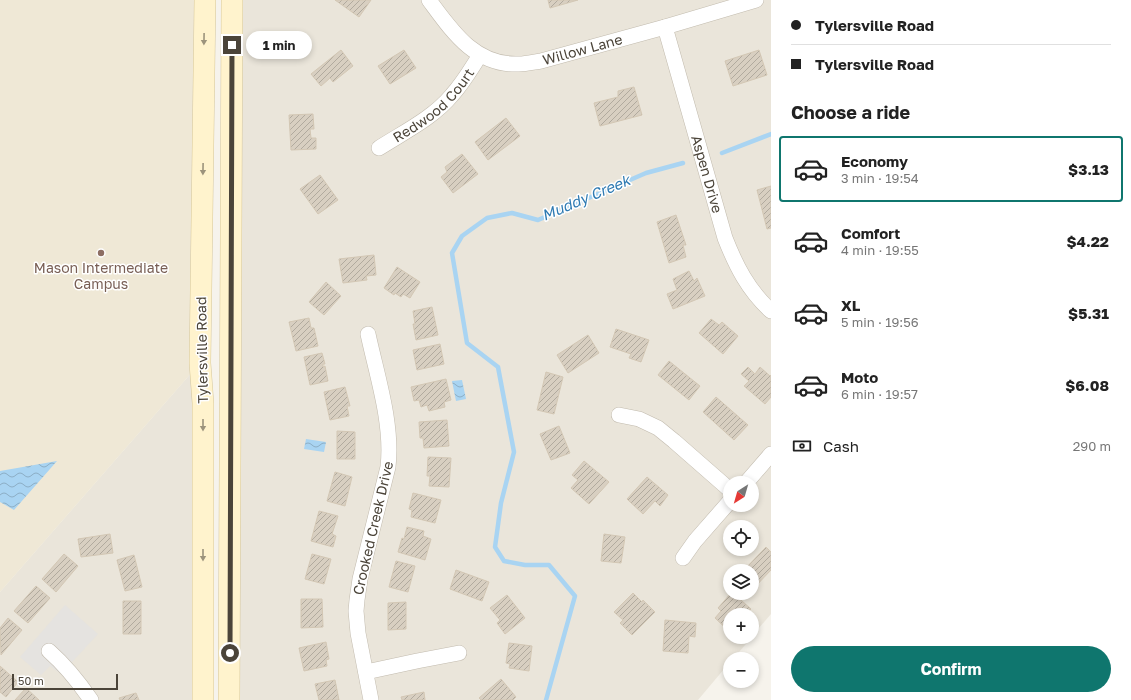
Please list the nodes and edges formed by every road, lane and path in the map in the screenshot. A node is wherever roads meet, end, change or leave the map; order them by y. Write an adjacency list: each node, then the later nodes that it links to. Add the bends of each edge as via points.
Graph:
1 (205, 0): 20 (main road, Tylersville Road, one-way to 20, via 200,363 203,403)
2 (232, 0): 21 (main road, Tylersville Road)
3 (429, 0): 6 (street, Willow Lane, via 464,44)
4 (756, 0): 5 (street, Willow Lane)
5 (665, 27): 6 (street, Willow Lane, via 541,61 500,63); 8 (street, Aspen Drive, via 732,258 750,287)
6 (480, 54): 7 (street, Redwood Court, via 451,97 428,116)
7 (379, 148)
8 (771, 311)
9 (368, 334): 18 (street, Crooked Creek Drive, via 384,406 389,436 389,457 357,600 358,632)
10 (619, 415): 13 (street, via 658,428)
11 (771, 454): 12 (street)
12 (752, 476)
13 (723, 484)
14 (723, 509): 15 (street)
15 (682, 558)
16 (49, 651): 19 (street, via 79,682)
17 (459, 653): 18 (street)
18 (366, 672): 22 (street, Crooked Creek Drive)
19 (90, 700)
20 (203, 700)
21 (229, 700)
22 (371, 700)

